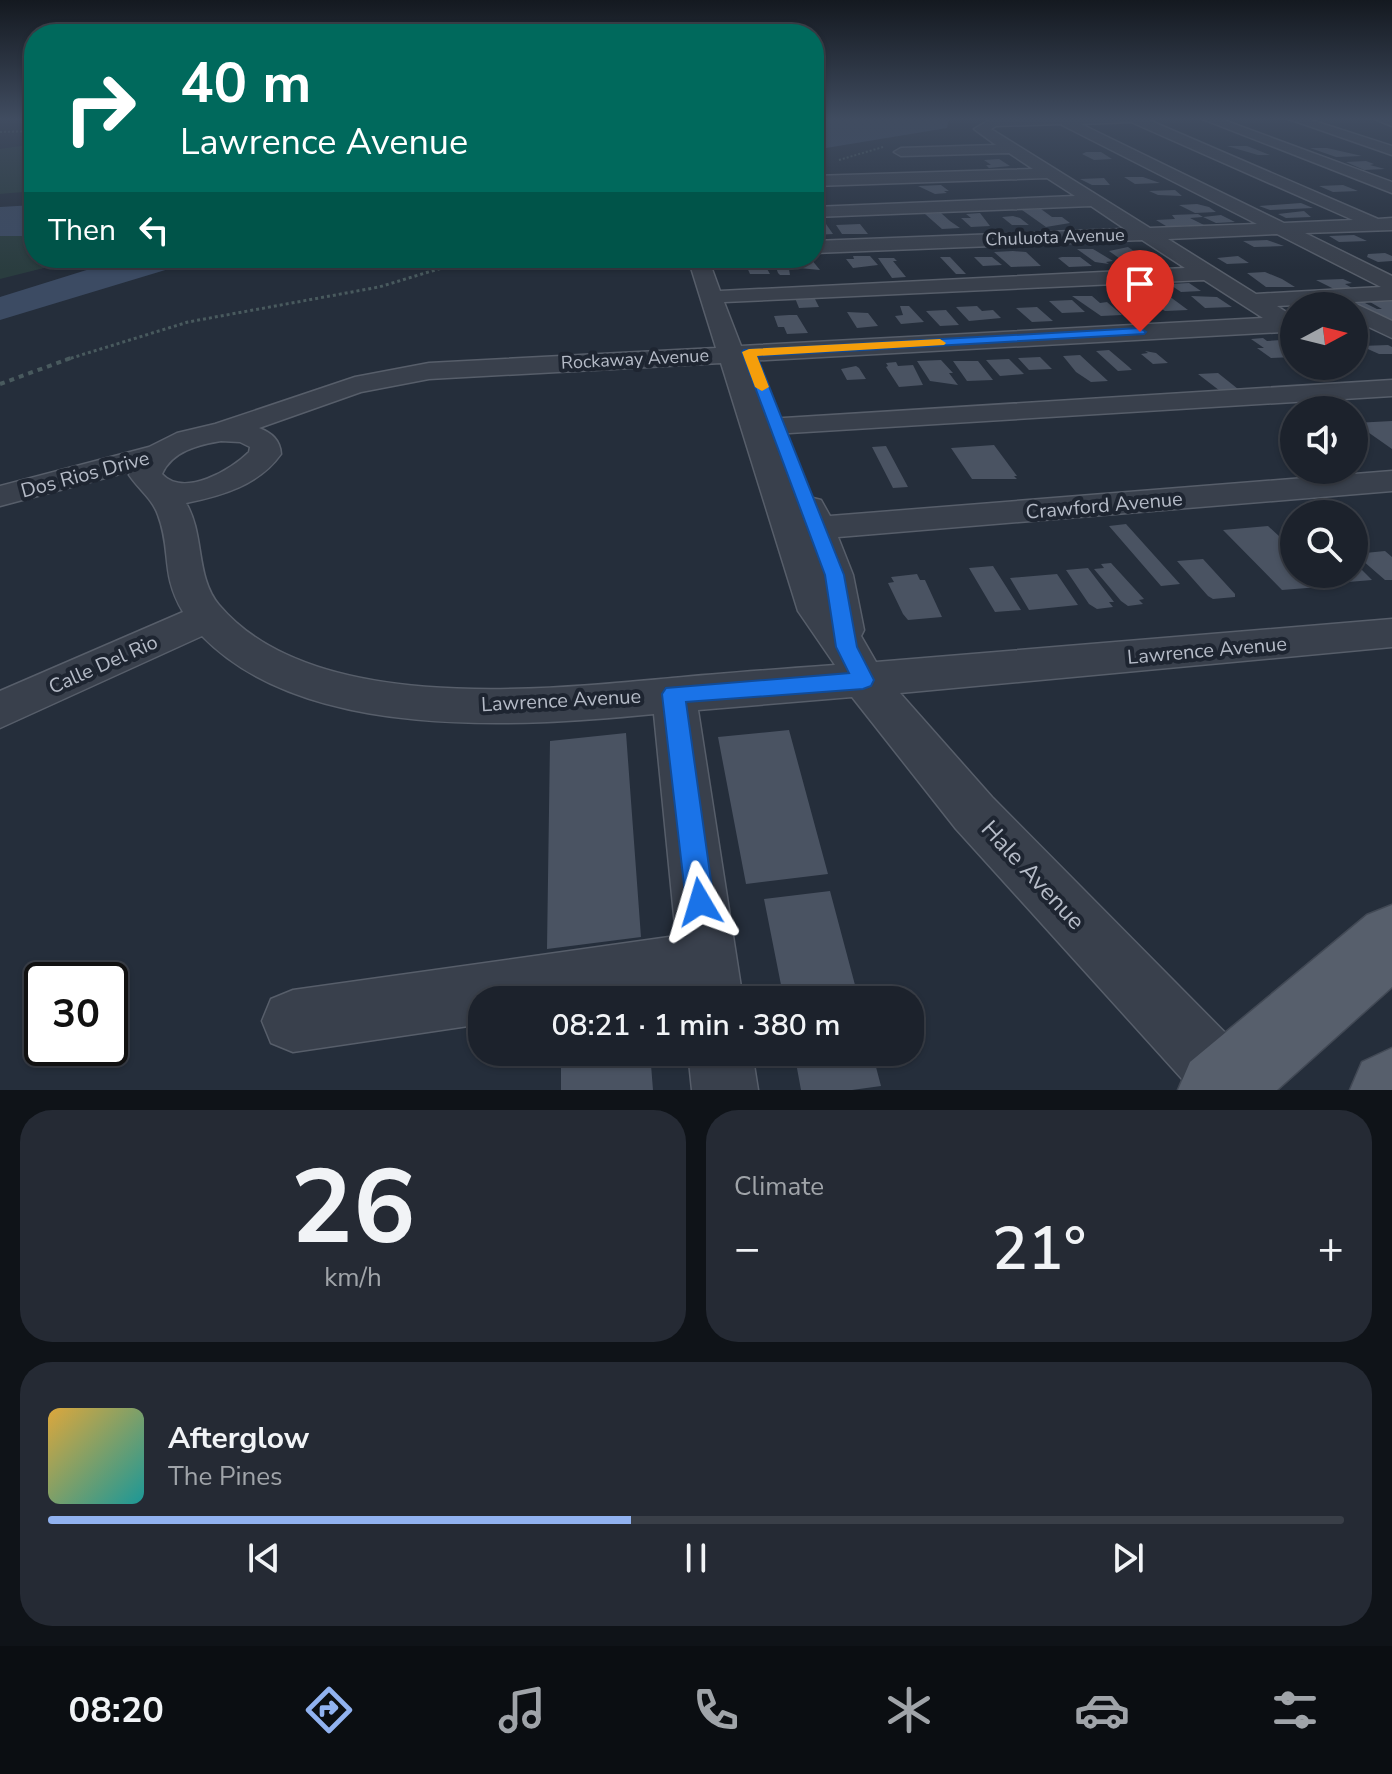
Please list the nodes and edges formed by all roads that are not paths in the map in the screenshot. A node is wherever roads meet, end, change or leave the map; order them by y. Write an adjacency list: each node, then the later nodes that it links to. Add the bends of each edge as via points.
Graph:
1 (1041, 169): 5 (street)
2 (1160, 169): 11 (street)
3 (1253, 169): 10 (street)
4 (1341, 169): 7 (street)
5 (1048, 173): 6 (street); 8 (street)
6 (824, 181)
7 (1392, 188)
8 (1092, 201): 9 (street); 12 (street)
9 (824, 212)
10 (1388, 226): 11 (street, Chuluota Avenue)
11 (1281, 229): 12 (street, Chuluota Avenue); 17 (street)
12 (1144, 233): 13 (street, Chuluota Avenue); 16 (street)
13 (824, 247)
14 (702, 268): 27 (street, Hale Avenue)
15 (718, 268): 19 (street, Hale Avenue)
16 (1208, 273): 19 (street); 21 (street)
17 (1392, 284)
18 (1392, 293): 20 (street)
19 (728, 296): 27 (street, Hale Avenue)
20 (1368, 297)
21 (1251, 301): 22 (street); 24 (street)
22 (1280, 301)
23 (1368, 318): 26 (street)
24 (1280, 319)
25 (1280, 327): 27 (street, Rockaway Avenue)
26 (1392, 331)
27 (739, 353): 30 (street, Rockaway Avenue, via 429,371); 31 (street, Hale Avenue); 42 (street, Hale Avenue, via 818,611)
28 (1368, 373): 29 (street)
29 (1392, 388): 31 (street)
30 (320, 397): 32 (street, Rockaway Avenue); 33 (street, Rockaway Avenue)
31 (777, 426): 38 (street, Hale Avenue)
32 (221, 432): 33 (street, via 242,432); 35 (street, Rockaway Avenue, via 178,443)
33 (265, 445): 34 (street, Rockaway Avenue, via 265,454)
34 (242, 475): 35 (street, via 201,490); 39 (street, via 222,491)
35 (157, 476): 37 (street, Dos Rios Drive); 39 (street, Lawrence Avenue)
36 (1392, 481): 38 (street, Crawford Avenue)
37 (5, 495)
38 (817, 528): 42 (street, Hale Avenue)
39 (185, 549): 40 (street, Lawrence Avenue, via 184,569)
40 (206, 618): 43 (street, Lawrence Avenue, via 277,668 372,696 477,704); 44 (street, Calle Del Rio)
41 (1392, 633): 42 (street, Lawrence Avenue)
42 (855, 664): 43 (street, Lawrence Avenue); 49 (street, Hale Avenue, via 974,813)
43 (674, 694): 46 (street)
44 (0, 710)
45 (1392, 940): 49 (main road)
46 (711, 980): 47 (street)
47 (293, 1021)
48 (722, 1066): 50 (street)
49 (1228, 1087)
50 (725, 1090)

